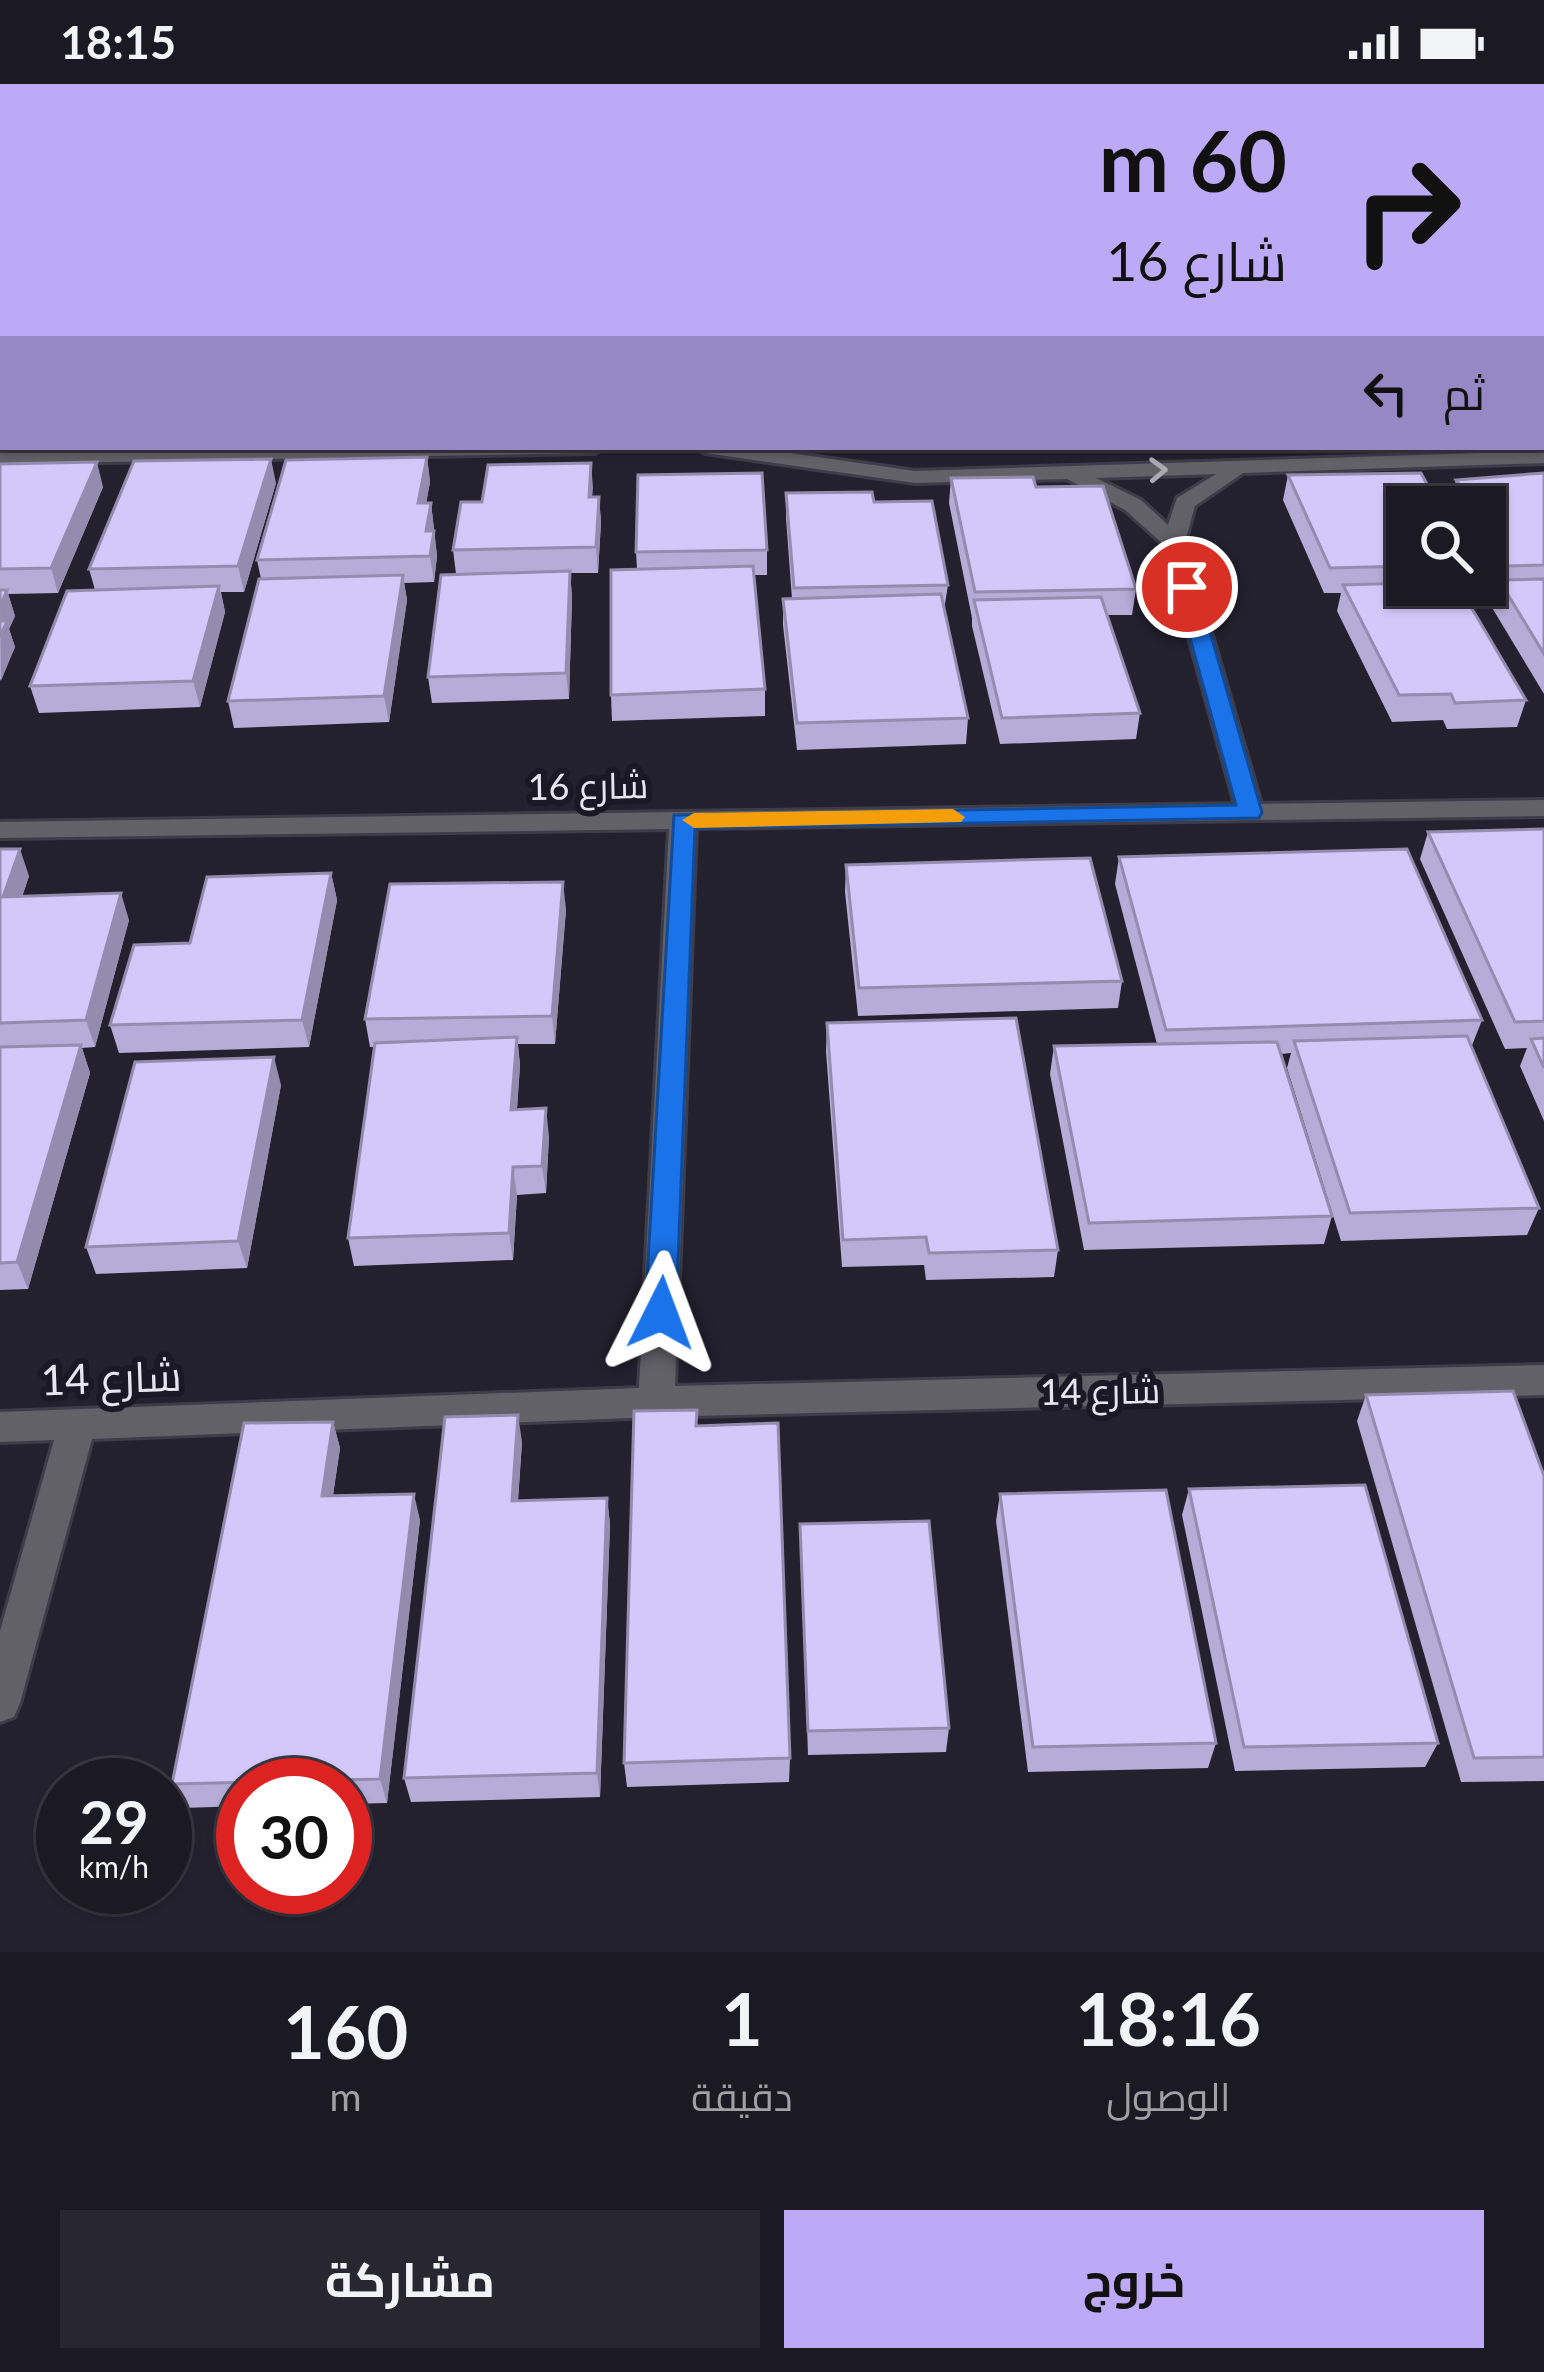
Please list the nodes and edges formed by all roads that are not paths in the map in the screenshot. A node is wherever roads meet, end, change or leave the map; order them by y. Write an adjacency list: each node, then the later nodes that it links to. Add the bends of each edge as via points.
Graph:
1 (433, 450): 6 (street)
2 (726, 450): 10 (street)
3 (853, 450): 10 (street, via 863,462)
4 (1422, 450): 7 (street)
5 (1544, 457): 7 (street)
6 (0, 458)
7 (1396, 463): 8 (street)
8 (1243, 468): 9 (street, one-way to 8); 11 (street, via 1185,502)
9 (1070, 473): 10 (street); 11 (street, via 1133,505)
10 (916, 477)
11 (1174, 542): 13 (street)
12 (1544, 808): 13 (street, شارع 16)
13 (1250, 812): 14 (street, شارع 16)
14 (683, 820): 15 (street, شارع 16); 17 (street)
15 (0, 830)
16 (1544, 1380): 17 (street, شارع 14)
17 (656, 1402): 18 (street, شارع 14)
18 (77, 1425): 19 (street, شارع 14); 20 (street)
19 (0, 1426)
20 (0, 1703)

